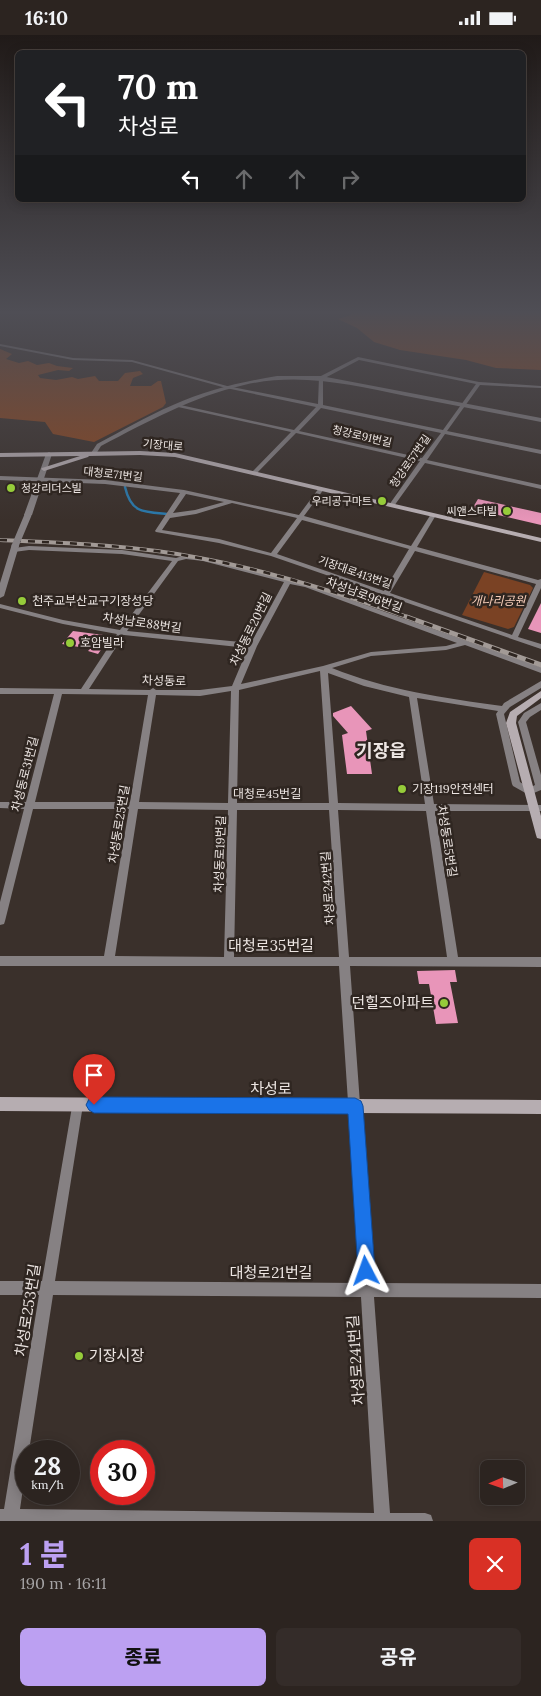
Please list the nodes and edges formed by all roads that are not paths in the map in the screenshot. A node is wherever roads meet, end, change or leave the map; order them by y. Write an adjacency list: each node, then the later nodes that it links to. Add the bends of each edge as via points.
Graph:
1 (209, 382): 7 (street)
2 (248, 382): 7 (street)
3 (321, 382): 11 (street)
4 (344, 382): 10 (street)
5 (476, 382): 6 (street)
6 (479, 383): 8 (street); 10 (street, 청강로57번길)
7 (226, 387): 9 (street); 11 (street)
8 (541, 387)
9 (178, 405): 13 (street, 청강로91번길); 17 (street, via 100,445)
10 (463, 405): 12 (street); 14 (street, 청강로57번길)
11 (320, 406): 13 (street); 14 (street)
12 (541, 420)
13 (296, 432): 21 (street, 청강로91번길); 23 (street)
14 (443, 432): 16 (street); 21 (street, 청강로57번길)
15 (0, 448): 20 (main road)
16 (541, 452)
17 (94, 453): 18 (main road, 기장대로); 22 (main road); 23 (main road, 기장대로, via 175,455)
18 (49, 454): 20 (main road, 기장대로); 22 (street)
19 (0, 455): 20 (main road, 기장대로)
20 (17, 455)
21 (423, 461): 26 (street, 청강로91번길); 30 (street, 청강로57번길)
22 (44, 469): 25 (street)
23 (254, 473): 27 (main road, 기장대로)
24 (0, 478): 25 (street, 대청로71번길)
25 (40, 481): 28 (street, 대청로71번길, via 105,482); 36 (street, bridge)
26 (541, 487)
27 (320, 489): 30 (main road, 기장대로); 33 (street)
28 (184, 492): 29 (street, 대청로71번길); 32 (street)
29 (232, 501): 32 (street); 33 (street, 대청로71번길)
30 (392, 505): 31 (main road, 기장대로)
31 (433, 515): 34 (main road, 기장대로); 35 (street)
32 (168, 516): 37 (street, 기장대로413번길, via 158,531 219,541)
33 (299, 517): 35 (street, 대청로71번길); 37 (street)
34 (540, 538)
35 (413, 549): 41 (street, 대청로71번길); 43 (street)
36 (14, 550): 38 (street, 차성남로96번길, via 122,552); 39 (street); 42 (street)
37 (273, 555): 43 (street, 기장대로413번길)
38 (176, 559): 40 (street, 차성남로96번길, via 203,559); 45 (street)
39 (0, 567)
40 (288, 581): 47 (street, 차성남로96번길); 48 (street, 차성동로20번길)
41 (541, 583): 46 (street)
42 (1, 590)
43 (386, 593): 46 (street, 기장대로413번길)
44 (0, 606): 45 (street, 차성남로88번길)
45 (122, 633): 48 (street, 차성남로88번길); 55 (street)
46 (514, 638): 49 (street, 기장대로413번길)
47 (465, 643): 50 (street, 차성동로, via 446,649 371,655); 51 (street, 차성남로96번길)
48 (254, 646): 53 (street, 차성동로20번길)
49 (541, 647)
50 (324, 668): 53 (street, 차성동로); 58 (street); 67 (street, 차성로242번길)
51 (541, 670)
52 (541, 684): 61 (street)
53 (235, 688): 56 (street, 차성동로, via 200,693); 66 (street, 차성동로19번길)
54 (0, 691): 57 (street, 차성동로)
55 (84, 691): 56 (street, 차성동로); 57 (street, 차성동로)
56 (153, 691): 65 (street, 차성동로25번길)
57 (58, 692): 64 (street, 차성동로31번길)
58 (412, 695): 61 (street); 68 (street, 차성동로5번길)
59 (541, 695): 62 (main road, via 513,714 511,723)
60 (541, 706): 62 (street, via 522,722 540,787)
61 (502, 709): 62 (street, via 500,721 516,784)
62 (529, 792): 69 (main road)
63 (0, 805): 64 (street, 대청로45번길)
64 (29, 805): 65 (street, 대청로45번길); 71 (street, 차성동로31번길)
65 (134, 805): 66 (street, 대청로45번길); 73 (street, 차성동로25번길)
66 (234, 806): 67 (street, 대청로45번길); 74 (street, 차성동로19번길)
67 (334, 807): 68 (street, 대청로45번길); 75 (street, 차성로242번길)
68 (430, 807): 69 (street, 대청로45번길); 76 (street, 차성동로5번길)
69 (537, 808): 70 (main road)
70 (541, 835)
71 (0, 921)
72 (0, 961): 73 (street, 대청로35번길)
73 (109, 961): 74 (street, 대청로35번길)
74 (229, 961): 75 (street, 대청로35번길)
75 (345, 961): 76 (street, 대청로35번길); 80 (street, 차성로242번길)
76 (453, 962): 77 (street, 대청로35번길)
77 (541, 962)
78 (0, 1105): 79 (main road, 차성로)
79 (77, 1105): 80 (main road, 차성로); 83 (street, 차성로253번길)
80 (355, 1106): 81 (main road, 차성로); 84 (street, 차성로241번길)
81 (541, 1107)
82 (0, 1288): 83 (street, 대청로21번길)
83 (48, 1288): 84 (street, 대청로21번길); 86 (street, 차성로253번길)
84 (368, 1290): 85 (street, 대청로21번길); 87 (street, 차성로241번길)
85 (541, 1291)
86 (7, 1518): 87 (street)
87 (383, 1521): 88 (street)
88 (425, 1521)

